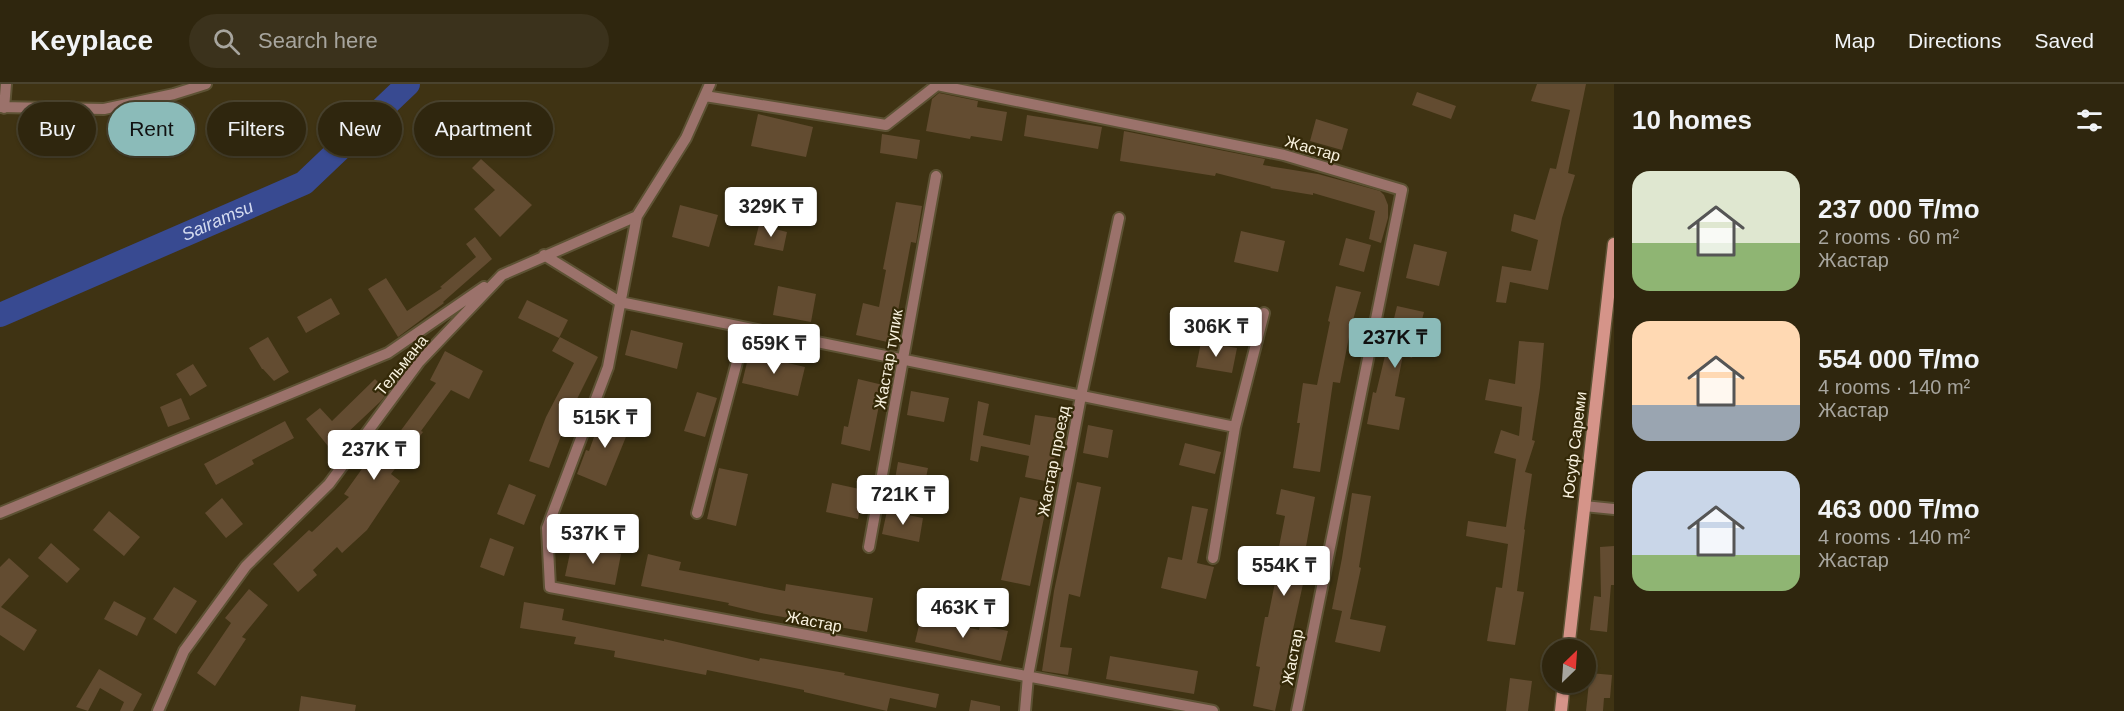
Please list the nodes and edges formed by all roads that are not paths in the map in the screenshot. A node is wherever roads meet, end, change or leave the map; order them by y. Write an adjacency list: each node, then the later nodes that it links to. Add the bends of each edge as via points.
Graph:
1 (6, 84): 5 (street)
2 (206, 84): 5 (street, via 104,109)
3 (710, 84): 4 (street)
4 (705, 96): 7 (street, via 686,138); 31 (street, Жастар, via 886,125 937,85 1284,155 1402,190)
5 (2, 107)
6 (936, 176): 16 (street, Жастар тупик)
7 (637, 216): 10 (street, Тельмана); 13 (street)
8 (1119, 218): 17 (street, Жастар проезд)
9 (1614, 243): 12 (main road, Юсуф Сареми)
10 (544, 255): 11 (street, Тельмана); 13 (street)
11 (502, 275): 21 (street, via 388,353); 28 (street, Тельмана, via 419,362 329,484 246,566 184,651)
12 (1612, 276): 19 (main road, Юсуф Сареми)
13 (620, 302): 15 (street); 26 (street, Жастар, via 608,367 547,528 550,587)
14 (1264, 313): 18 (street)
15 (746, 328): 16 (street); 22 (street)
16 (903, 360): 17 (street); 23 (street, Жастар тупик)
17 (1081, 396): 18 (street); 26 (street, Жастар проезд)
18 (1236, 428): 24 (street)
19 (1584, 506): 20 (street); 25 (main road, Юсуф Сареми)
20 (1614, 509)
21 (0, 513)
22 (697, 513)
23 (869, 547)
24 (1213, 558)
25 (1569, 639)
26 (1028, 676): 29 (street, Жастар проезд); 30 (street, Жастар)
27 (1563, 693): 32 (main road)
28 (158, 711)
29 (1025, 711)
30 (1213, 711)
31 (1297, 711)
32 (1561, 711)

